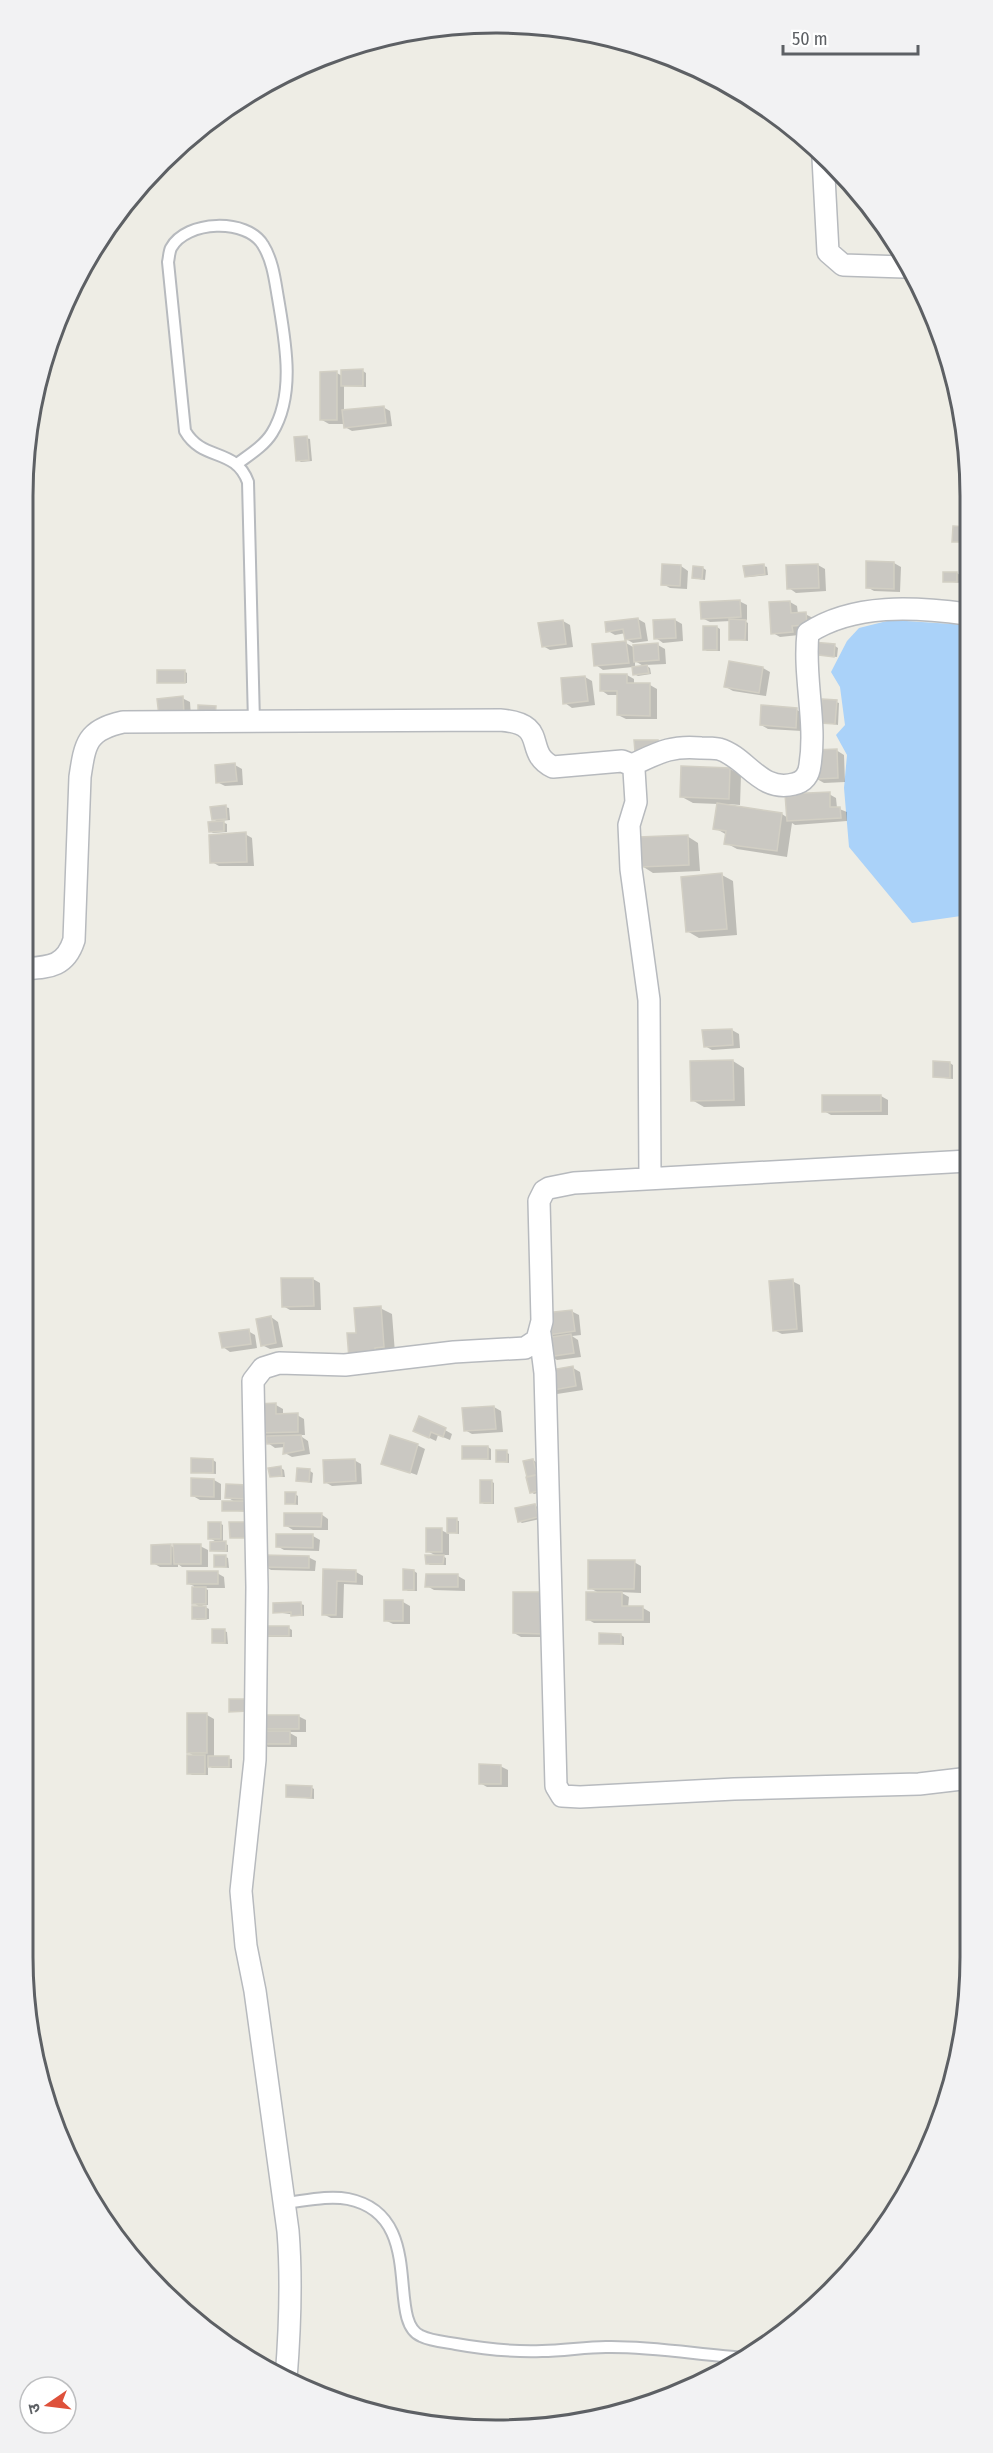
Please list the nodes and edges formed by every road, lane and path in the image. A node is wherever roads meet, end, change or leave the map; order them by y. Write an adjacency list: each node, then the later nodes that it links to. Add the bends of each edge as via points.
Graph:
1 (824, 169): 2 (street, via 828,252 843,265)
2 (899, 267)
3 (237, 464): 3 (lane, via 201,448 185,431 168,262 171,248 182,237 199,228 222,225 253,234 263,244 274,275 285,338 286,371 280,416 264,444); 5 (lane, via 248,482)
4 (960, 613): 6 (street, via 929,609 873,611 835,619 808,633 811,764 808,775 799,783 766,783 719,749 683,746 663,750)
5 (254, 722): 6 (street, via 514,721 530,729 541,758 553,767 622,761); 7 (street, via 123,722 105,726 96,733 84,755 81,777 74,940 65,959 55,965)
6 (632, 765): 9 (street, via 636,802 629,825 631,869 649,1000)
7 (33, 968)
8 (960, 1162): 9 (street)
9 (650, 1178): 10 (street, via 574,1183 544,1191 539,1201)
10 (540, 1334): 11 (street, via 545,1373 556,1786 562,1796 919,1784); 12 (street, via 532,1344 511,1350 454,1352 353,1365 269,1364 253,1382 258,1587 255,1760 241,1891)
11 (960, 1779)
12 (285, 2203): 13 (lane, via 346,2198 362,2203 384,2219 398,2250 410,2326 421,2336 478,2348 540,2352 606,2347); 14 (street, via 291,2270)
13 (730, 2357)
14 (286, 2369)

